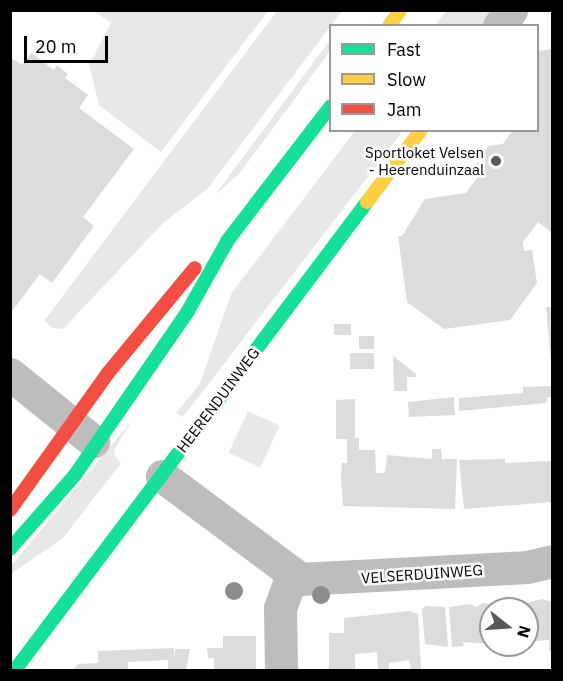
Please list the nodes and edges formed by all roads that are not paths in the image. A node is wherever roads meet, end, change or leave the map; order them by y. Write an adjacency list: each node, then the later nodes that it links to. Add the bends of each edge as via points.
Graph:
1 (400, 10): 3 (main road)
2 (511, 10): 4 (street)
3 (390, 24)
4 (501, 24)
5 (329, 108): 7 (main road)
6 (420, 132): 11 (main road, HEERENDUINWEG)
7 (228, 240): 9 (main road, via 194,269); 10 (main road, via 188,311)
8 (10, 374): 9 (street)
9 (71, 422): 10 (street); 12 (main road)
10 (97, 444): 13 (main road)
11 (162, 476): 15 (street, VELSERDUINWEG); 16 (main road, HEERENDUINWEG)
12 (10, 510)
13 (10, 549)
14 (552, 561): 15 (street, VELSERDUINWEG, via 527,567 316,580)
15 (292, 575): 17 (street, via 280,608)
16 (15, 670)
17 (281, 670)

